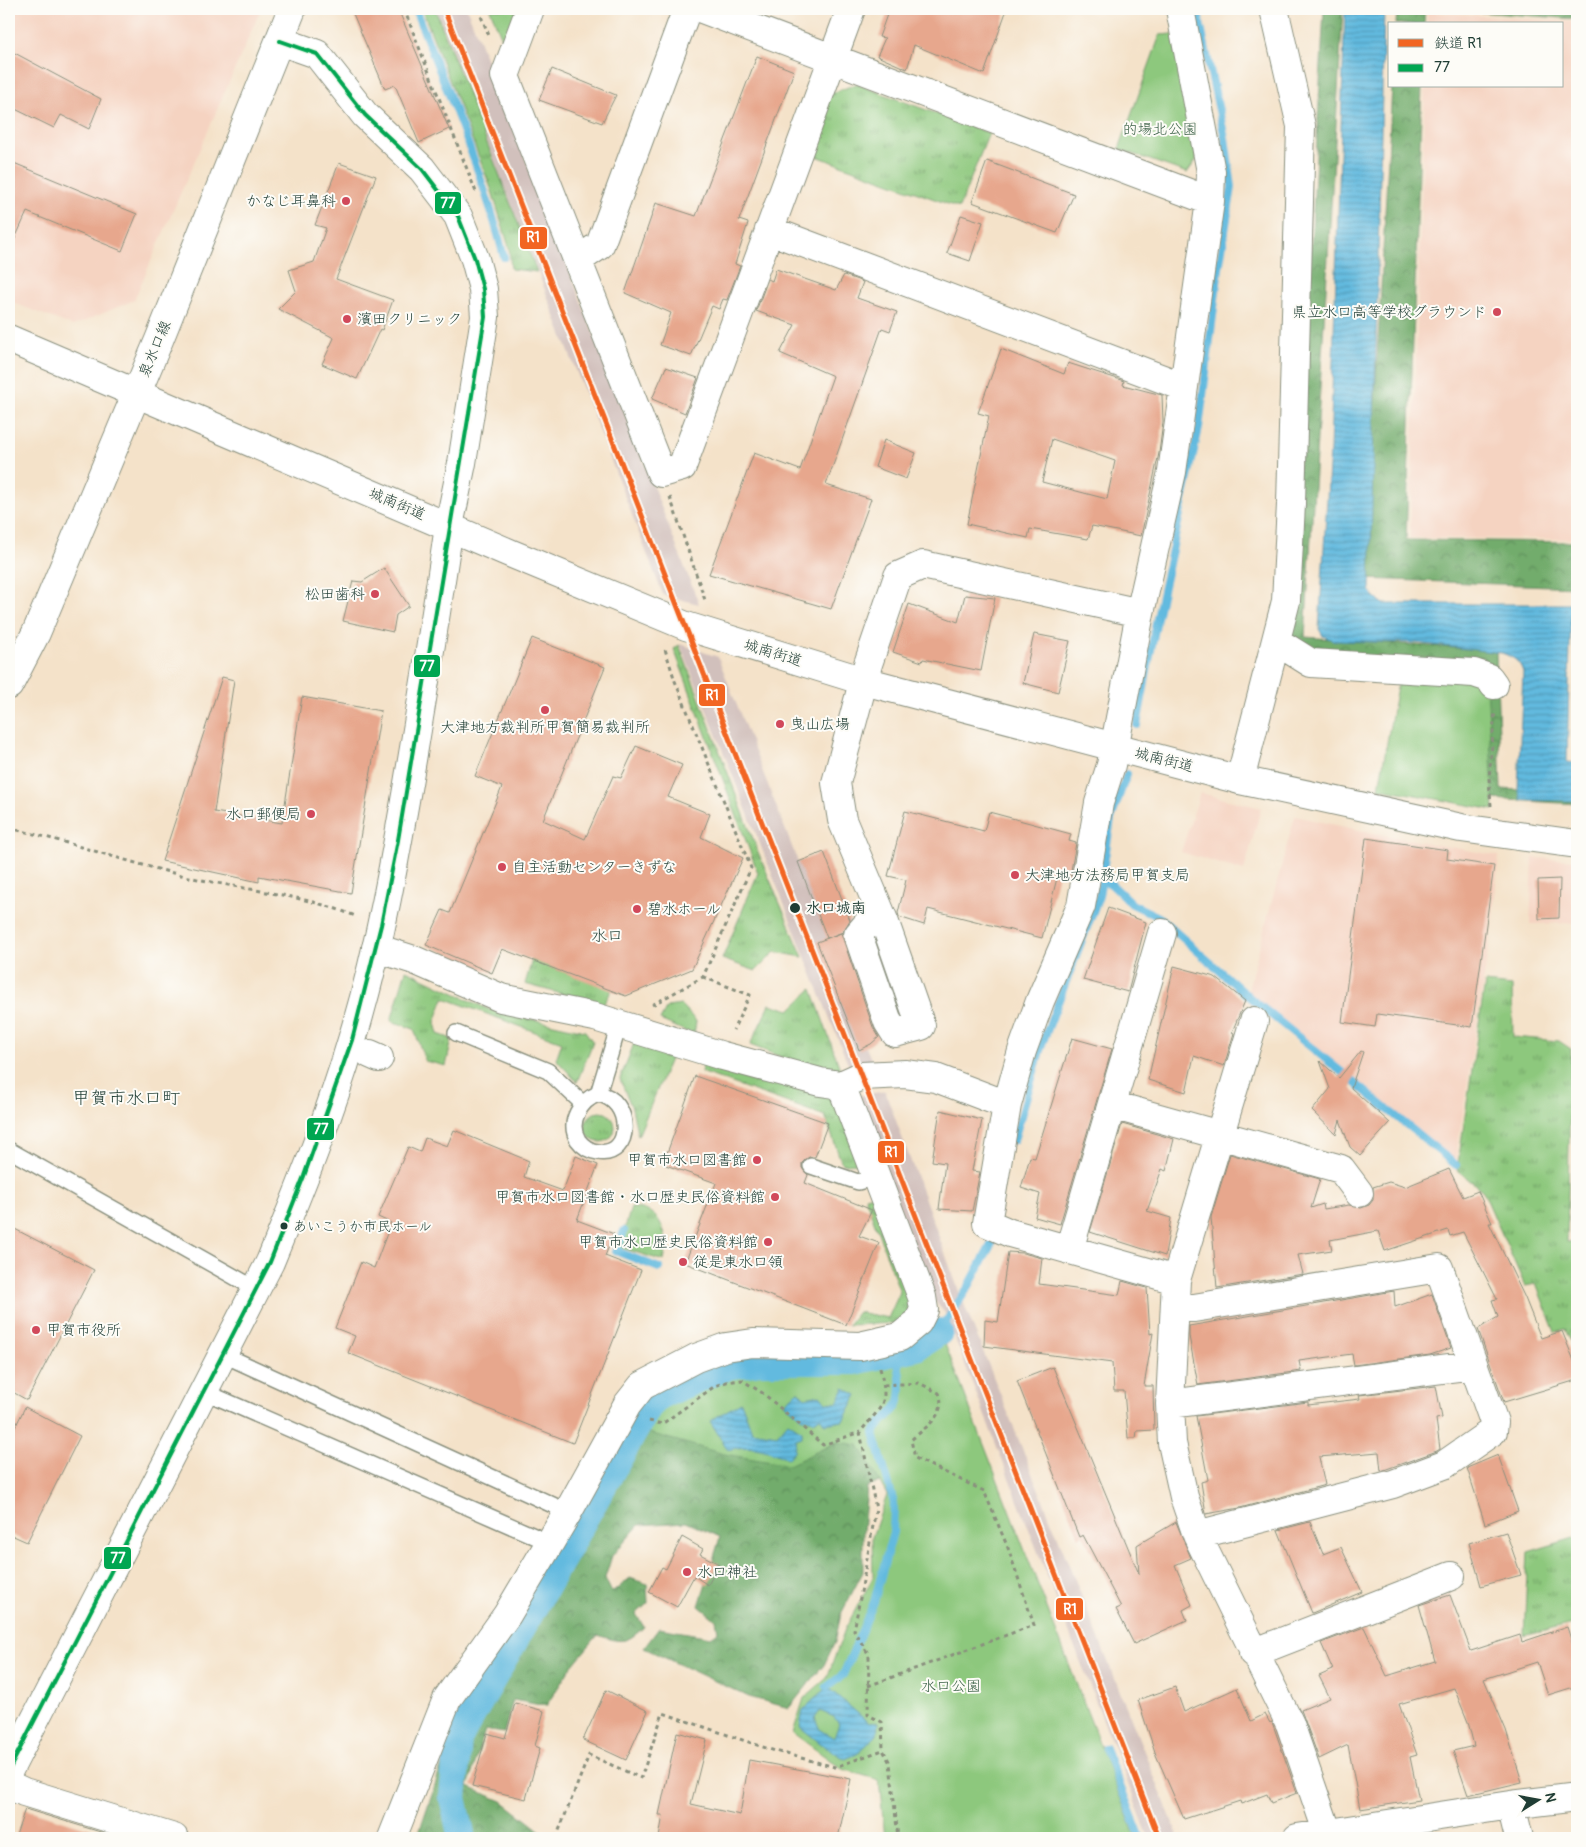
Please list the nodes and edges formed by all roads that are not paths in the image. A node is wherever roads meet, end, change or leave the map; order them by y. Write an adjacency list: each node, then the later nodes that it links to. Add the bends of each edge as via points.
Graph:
1 (292, 9): 8 (street, 泉水口線)
2 (530, 9): 12 (street, via 505,76)
3 (687, 9): 12 (street, via 600,245)
4 (702, 9): 9 (street)
5 (850, 9): 9 (street)
6 (1180, 9): 10 (street, via 1211,172)
7 (1274, 9): 18 (street, via 1301,126 1291,504 1286,601)
8 (280, 41): 15 (street, 泉水口線); 16 (street, via 318,54 365,115 422,169 458,216 475,259 483,289 485,317)
9 (832, 58): 10 (street); 11 (street)
10 (1210, 201): 14 (street)
11 (769, 230): 12 (street, via 682,467 662,473); 14 (street)
12 (578, 260)
13 (9, 339): 15 (street, 城南街道)
14 (1184, 387): 17 (street, via 1172,472)
15 (136, 394): 16 (street, 城南街道); 20 (street, 泉水口線, via 36,632)
16 (449, 526): 19 (street, 城南街道, via 686,626); 27 (street, via 402,820)
17 (1140, 613): 19 (street, via 923,566 898,576); 22 (street)
18 (1276, 641): 21 (street, via 1311,663 1474,673 1489,678); 23 (street)
19 (864, 681): 22 (street, 城南街道); 25 (street, via 836,783 842,820)
20 (9, 684)
21 (1494, 685)
22 (1115, 748): 23 (street, 城南街道); 34 (street, via 1099,803 1081,906 1040,1001)
23 (1240, 780): 24 (street, 城南街道, via 1461,828)
24 (1577, 844)
25 (879, 910)
26 (1162, 933): 35 (street)
27 (379, 936): 29 (street, via 414,960 501,998); 43 (street, via 352,1040 295,1200)
28 (1254, 1021): 36 (street)
29 (619, 1024): 31 (street, via 684,1050 723,1056); 32 (lane)
30 (456, 1034): 33 (lane, via 548,1071)
31 (841, 1085): 34 (street, via 861,1076 905,1074 936,1078); 39 (street)
32 (598, 1094): 33 (lane); 33 (lane, via 608,1095 616,1103 625,1130 622,1140 609,1151 592,1151 579,1141 574,1122)
33 (582, 1103)
34 (1007, 1105): 41 (street, via 998,1228)
35 (1112, 1105): 36 (street); 41 (street)
36 (1220, 1136): 40 (street, via 1341,1169); 42 (street)
37 (9, 1150): 43 (lane)
38 (812, 1166): 39 (lane, via 858,1182)
39 (876, 1177): 49 (street, via 922,1297 924,1310 918,1322 900,1337 860,1346 753,1343 726,1347 656,1378 642,1386 627,1405)
40 (1359, 1193)
41 (1069, 1250): 42 (street)
42 (1176, 1280): 44 (street)
43 (256, 1289): 45 (street)
44 (1176, 1308): 46 (street, via 1194,1308 1439,1268); 48 (street)
45 (222, 1354): 47 (street); 49 (lane)
46 (1473, 1365): 48 (street); 50 (street, via 1494,1422 1493,1431 1444,1465 1394,1484)
47 (203, 1391): 51 (lane); 54 (street)
48 (1170, 1404): 50 (street, via 1172,1443)
49 (568, 1512): 51 (street)
50 (1197, 1536): 53 (street)
51 (550, 1543): 60 (street, via 507,1616 447,1699)
52 (1451, 1576): 53 (street)
53 (1253, 1653): 58 (street, via 1290,1724)
54 (9, 1770)
55 (9, 1785): 59 (street)
56 (1577, 1798): 57 (street)
57 (1510, 1805): 58 (street); 61 (street)
58 (1311, 1837)
59 (174, 1838)
60 (392, 1838)
61 (1518, 1838)

